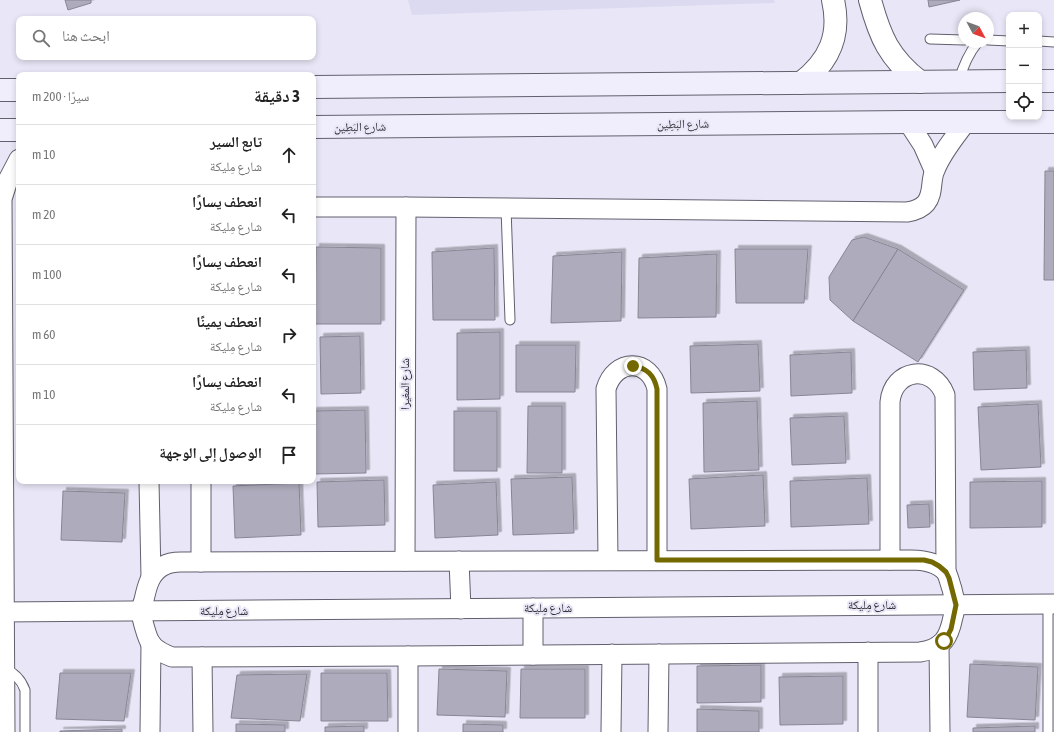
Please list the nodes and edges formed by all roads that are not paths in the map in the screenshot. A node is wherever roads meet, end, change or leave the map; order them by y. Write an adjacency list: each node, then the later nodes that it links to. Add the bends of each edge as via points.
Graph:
1 (833, 0): 15 (street, via 836,23 831,46 819,67)
2 (870, 0): 14 (street, via 886,45 901,66)
3 (930, 39): 4 (lane)
4 (958, 40)
5 (994, 40): 6 (lane)
6 (1006, 41)
7 (1042, 41): 8 (lane)
8 (1054, 42)
9 (973, 48): 10 (lane, via 966,59)
10 (959, 81): 11 (main road); 14 (main road)
11 (1006, 81)
12 (1042, 81): 13 (main road)
13 (1054, 81)
14 (920, 82): 15 (main road)
15 (801, 83): 16 (main road)
16 (316, 88)
17 (0, 90): 18 (main road)
18 (16, 90)
19 (908, 122): 20 (main road, شارع البَطِين); 22 (main road, شارع البَطِين); 26 (street, via 923,145)
20 (966, 122): 21 (main road, شارع البَطِين); 26 (street)
21 (1054, 122)
22 (316, 127)
23 (0, 130): 24 (main road)
24 (16, 130)
25 (16, 165): 27 (street)
26 (934, 170): 30 (street, via 929,198 920,208 907,212)
27 (1, 197): 47 (street)
28 (406, 207): 29 (street); 30 (street); 37 (street, شارع المغيرا)
29 (316, 208)
30 (506, 208): 31 (lane)
31 (510, 320)
32 (149, 484): 41 (street)
33 (201, 484): 39 (street)
34 (608, 560): 35 (street); 35 (street, via 606,389 612,375 625,367 633,366 640,367 652,375 657,389); 38 (street)
35 (657, 560): 36 (street)
36 (890, 560): 40 (street, via 924,560); 40 (street, via 891,394 904,377 911,374 925,375 938,382 945,395)
37 (405, 561): 38 (street); 39 (street)
38 (459, 561): 45 (street)
39 (201, 562): 41 (street, via 171,563 162,566)
40 (946, 572): 43 (street)
41 (151, 577): 46 (street)
42 (1051, 604): 43 (street, شارع مِليكة); 66 (lane)
43 (956, 605): 44 (street, شارع مِليكة); 49 (street, via 951,629)
44 (533, 608): 45 (street, شارع مِليكة); 53 (street)
45 (462, 609): 46 (street, شارع مِليكة)
46 (141, 611): 47 (street, شارع مِليكة); 48 (street)
47 (2, 612): 56 (street)
48 (151, 643): 55 (street, via 156,650 172,657); 59 (street)
49 (939, 645): 50 (street, via 920,652); 65 (street)
50 (868, 652): 52 (street); 64 (street)
51 (612, 654): 52 (street); 53 (street); 62 (street)
52 (659, 654): 63 (street)
53 (533, 655): 54 (street)
54 (408, 656): 55 (street); 61 (street)
55 (202, 657): 60 (street)
56 (5, 669): 57 (street); 58 (lane, via 16,674 25,690)
57 (3, 725)
58 (25, 732)
59 (150, 732)
60 (203, 732)
61 (408, 732)
62 (610, 732)
63 (658, 732)
64 (868, 732)
65 (940, 732)
66 (1048, 732)

